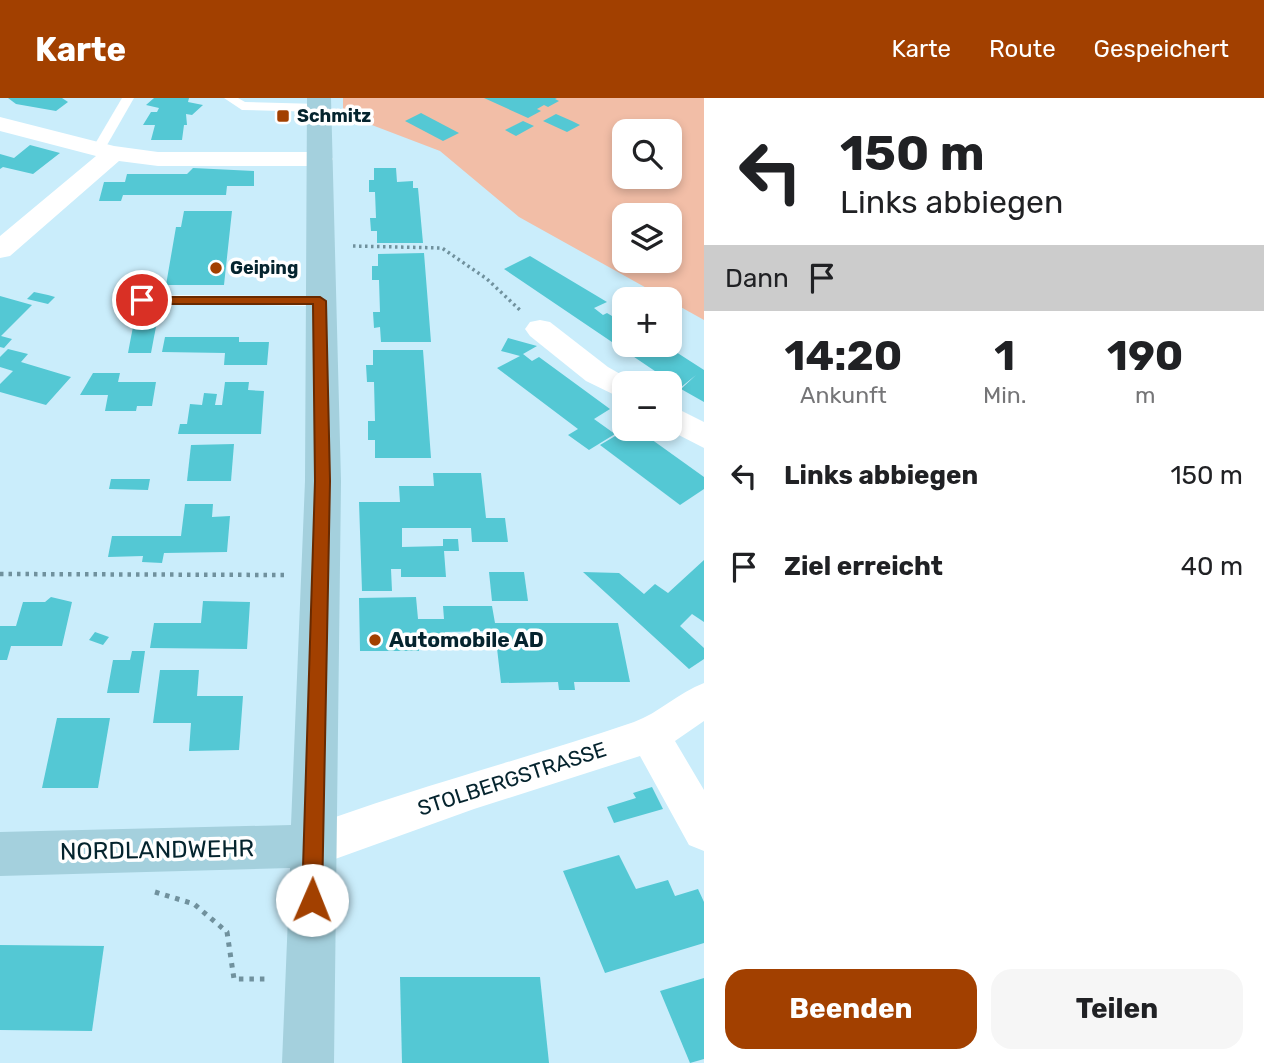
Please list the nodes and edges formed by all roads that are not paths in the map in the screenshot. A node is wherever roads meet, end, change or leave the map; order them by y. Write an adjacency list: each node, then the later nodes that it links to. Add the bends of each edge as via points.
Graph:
1 (128, 98): 5 (lane)
2 (230, 98): 3 (lane, via 242,106)
3 (319, 103): 6 (street)
4 (0, 124): 5 (street)
5 (106, 151): 6 (street, via 158,159); 7 (street)
6 (321, 159): 9 (street)
7 (0, 250)
8 (142, 300): 9 (lane)
9 (320, 301): 17 (street, via 323,481)
10 (540, 329): 11 (street)
11 (612, 383)
12 (682, 423): 13 (street)
13 (704, 437)
14 (704, 700): 15 (street, STOLBERGSTRASSE)
15 (650, 735): 16 (street); 17 (street, STOLBERGSTRASSE)
16 (704, 831)
17 (313, 846): 18 (street, NORDLANDWEHR); 19 (street)
18 (0, 853)
19 (308, 1063)

